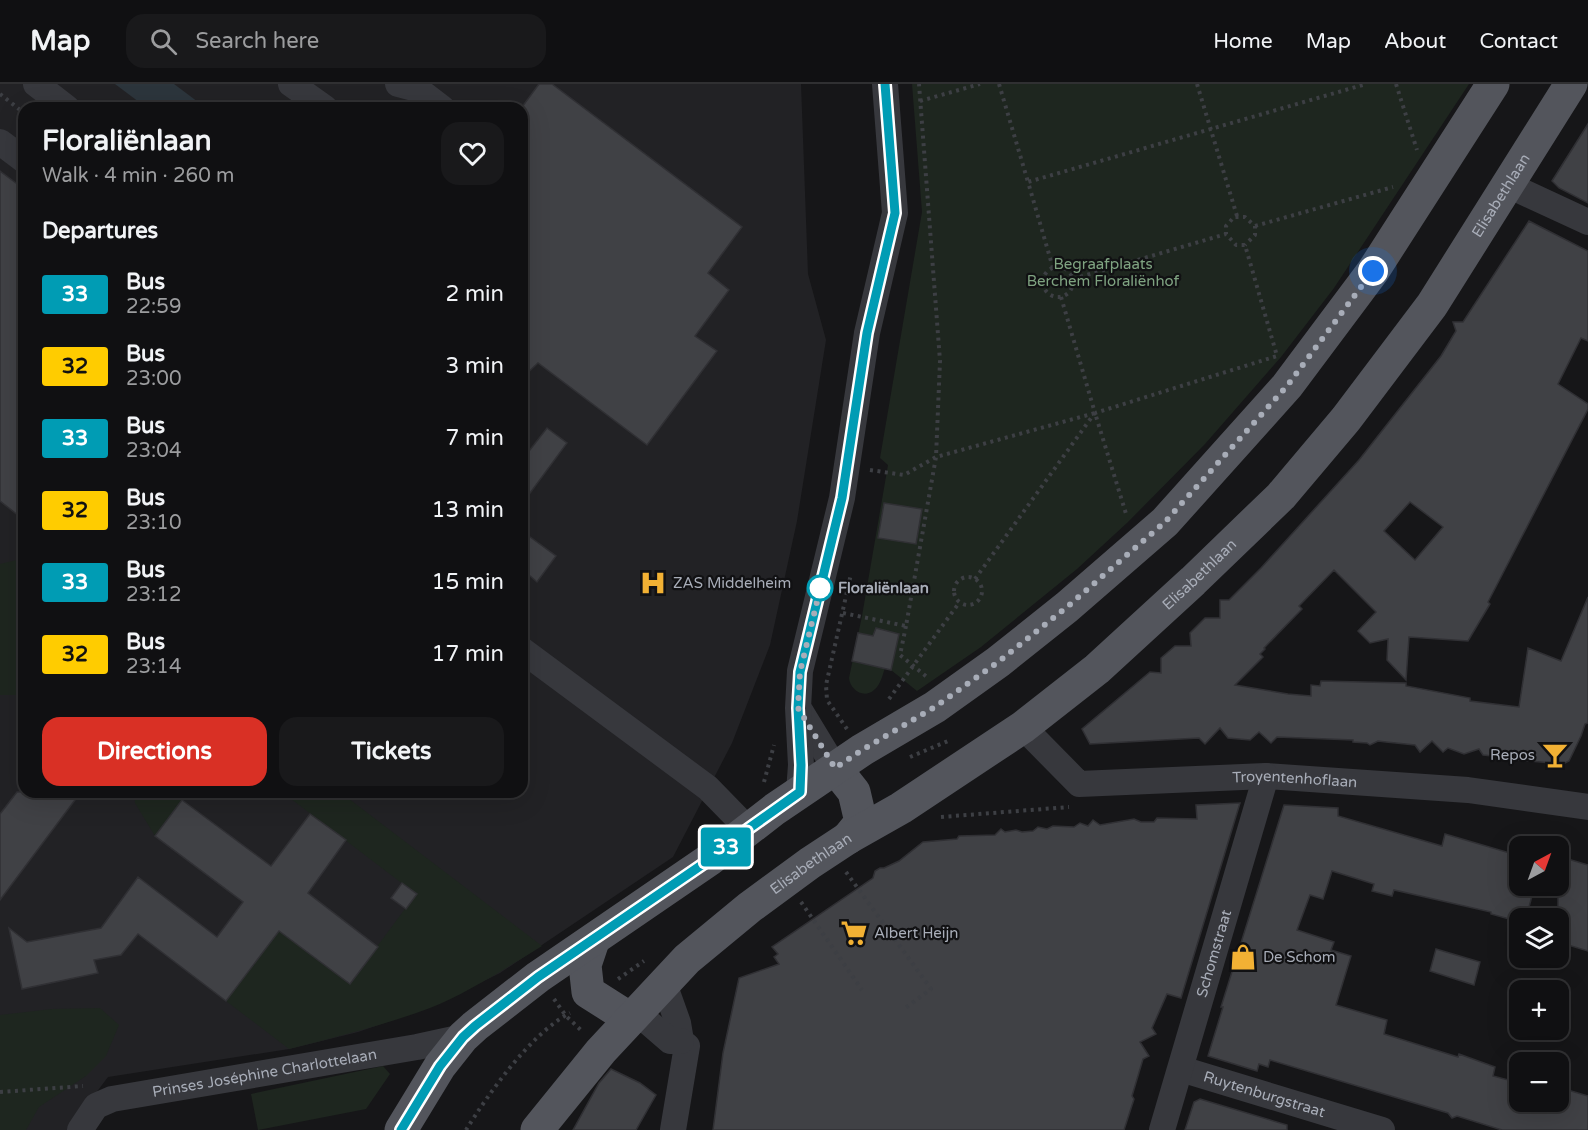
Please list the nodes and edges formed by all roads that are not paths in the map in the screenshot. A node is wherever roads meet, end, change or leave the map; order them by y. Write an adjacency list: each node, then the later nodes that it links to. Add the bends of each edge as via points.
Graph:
1 (36, 84): 7 (street)
2 (291, 84): 8 (street)
3 (398, 84): 9 (street, via 417,89)
4 (885, 84): 15 (street, via 895,213 867,333 842,498 800,672)
5 (1492, 84): 17 (main road, via 1373,271 1287,386 1165,522 1067,607 935,707 862,750)
6 (1571, 84): 12 (main road, Elisabethlaan)
7 (59, 102)
8 (316, 102)
9 (434, 102)
10 (0, 142): 11 (street)
11 (18, 156)
12 (1508, 185): 13 (street); 16 (main road, Elisabethlaan, via 1418,324 1281,496 1097,669)
13 (1588, 222)
14 (528, 654): 21 (street, via 708,789)
15 (798, 708): 17 (street); 19 (street)
16 (1023, 727): 18 (street, Troyentenhoflaan, via 1079,784); 22 (main road, Elisabethlaan)
17 (830, 760): 19 (main road); 22 (main road, via 854,792 861,822)
18 (1266, 776): 20 (street, Troyentenhoflaan, via 1468,790); 28 (street, Schomstraat)
19 (800, 792): 21 (main road)
20 (1588, 807)
21 (748, 829): 23 (main road)
22 (844, 851): 24 (main road, Elisabethlaan, via 750,907)
23 (593, 941): 25 (main road, via 585,965 588,992); 26 (main road, via 538,977)
24 (668, 978): 25 (main road, Elisabethlaan); 27 (street, via 667,992)
25 (633, 1016): 27 (street, via 648,1022 670,1041); 31 (main road, Elisabethlaan)
26 (463, 1037): 29 (street, Prinses Joséphine Charlottelaan, via 112,1099 96,1106); 30 (main road)
27 (681, 1041): 32 (street, via 687,1046)
28 (1181, 1069): 33 (street, Schomstraat); 34 (street, Ruytenburgstraat)
29 (80, 1130)
30 (400, 1130)
31 (537, 1130)
32 (673, 1130)
33 (1162, 1130)
34 (1382, 1130)

